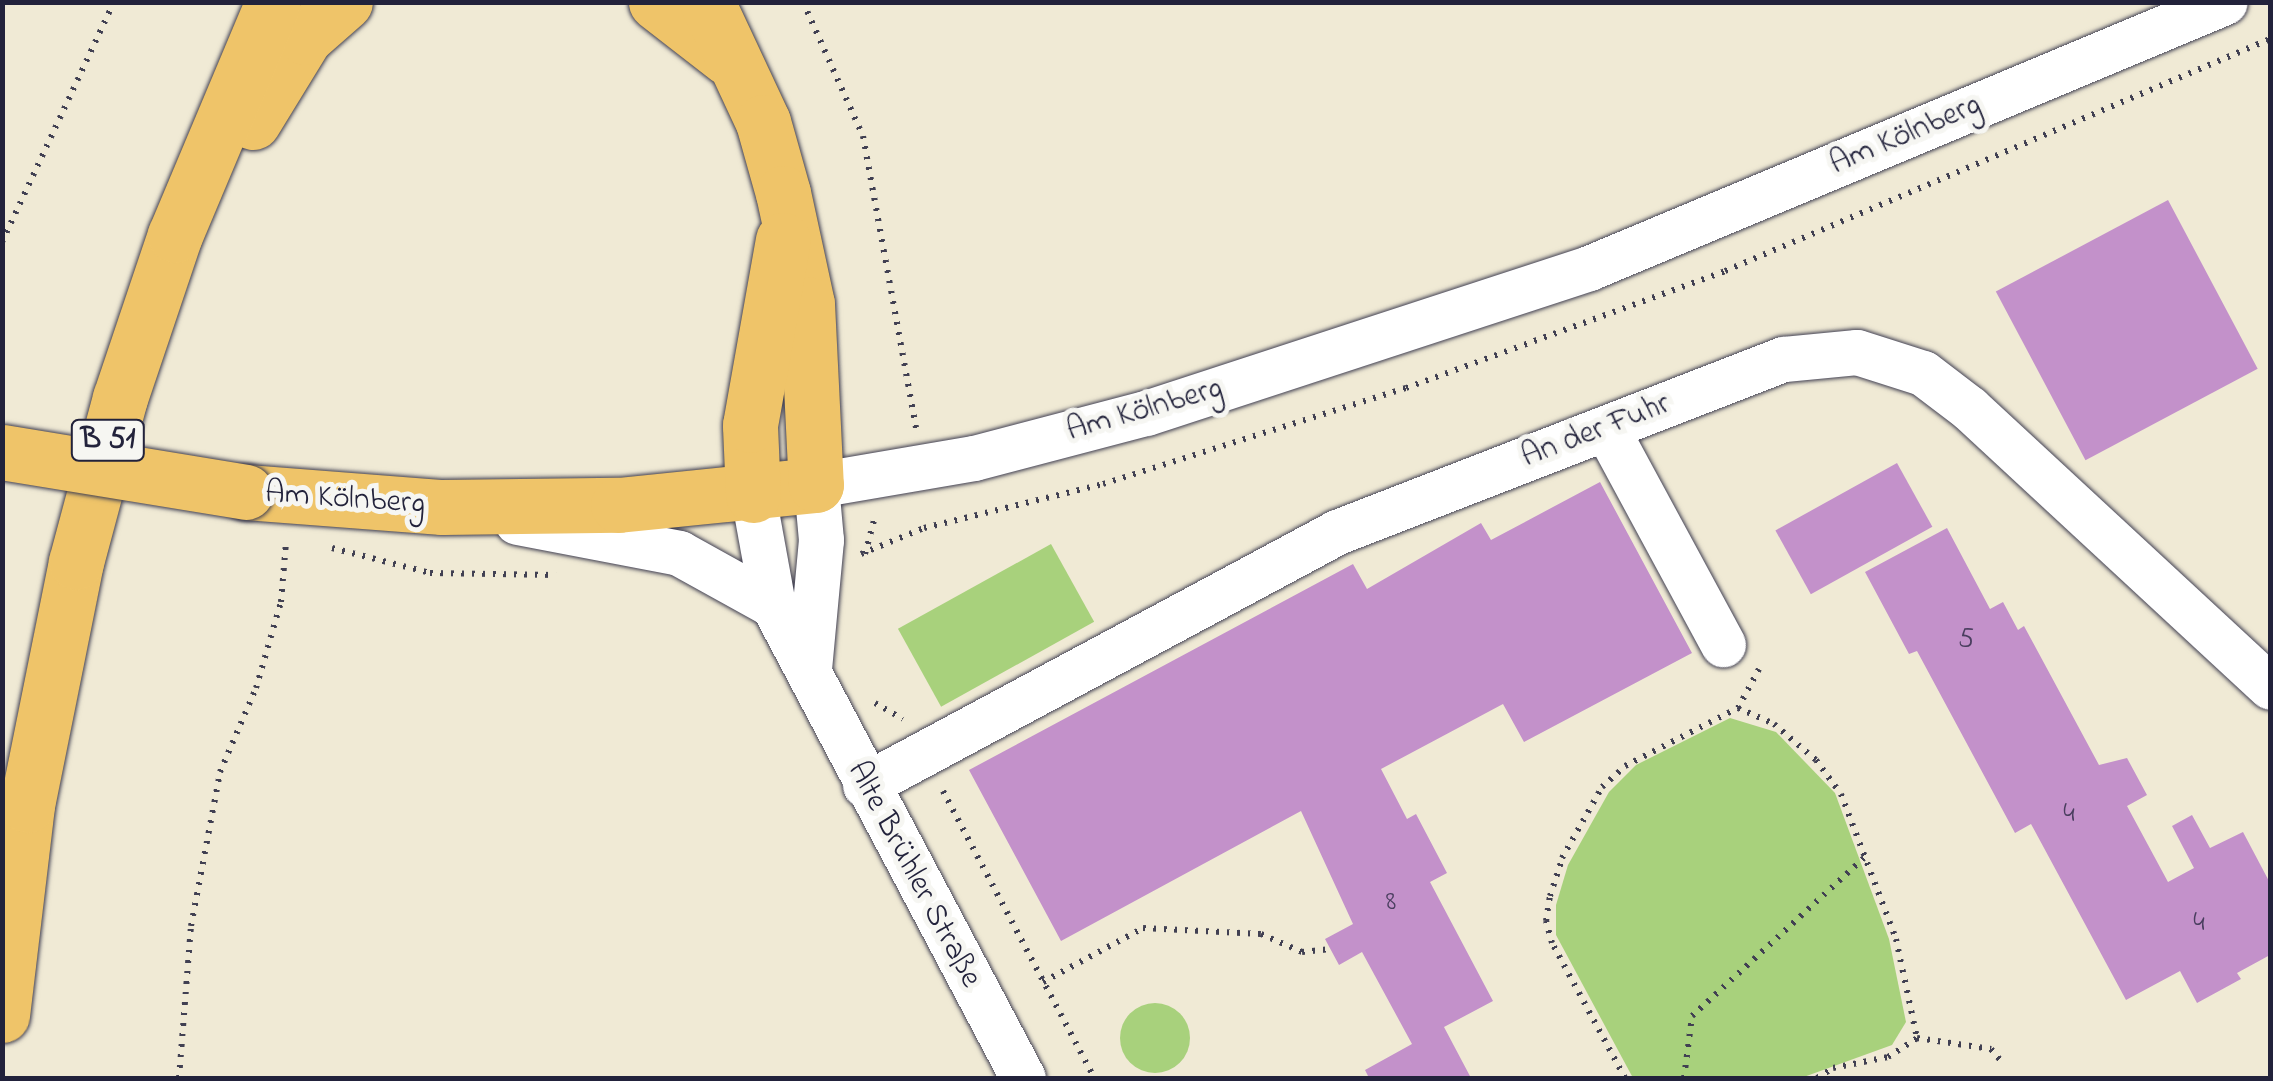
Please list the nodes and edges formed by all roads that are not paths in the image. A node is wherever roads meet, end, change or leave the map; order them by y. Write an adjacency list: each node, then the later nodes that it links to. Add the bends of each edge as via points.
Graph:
1 (273, 2): 8 (main road, B 51)
2 (344, 2): 8 (main road, via 305,37)
3 (656, 2): 6 (main road)
4 (707, 2): 6 (main road)
5 (2226, 2): 11 (street, Am Kölnberg, via 1589,268 1146,413 923,467)
6 (738, 66): 7 (main road, via 764,122)
7 (787, 222): 11 (main road, via 807,304); 12 (main road, via 750,425)
8 (174, 235): 14 (main road, B 51)
9 (1606, 428): 16 (street); 18 (street, An der Fuhr, via 1784,359 1858,352 1922,372); 20 (street, An der Fuhr, via 1337,532)
10 (2, 452): 13 (main road, Am Kölnberg, bridge, via 246,492)
11 (816, 484): 12 (main road, Am Kölnberg); 17 (street, via 821,540)
12 (753, 495): 13 (main road, Am Kölnberg); 15 (street, Alte Brühler Straße)
13 (442, 508): 15 (street, via 679,553)
14 (76, 562): 19 (main road); 21 (main road, B 51, via 27,805)
15 (773, 604): 17 (street, Alte Brühler Straße)
16 (1742, 654)
17 (809, 669): 20 (street, Alte Brühler Straße)
18 (2270, 687)
19 (2, 712)
20 (865, 785): 22 (street, Alte Brühler Straße)
21 (2, 1015)
22 (1023, 1078)

